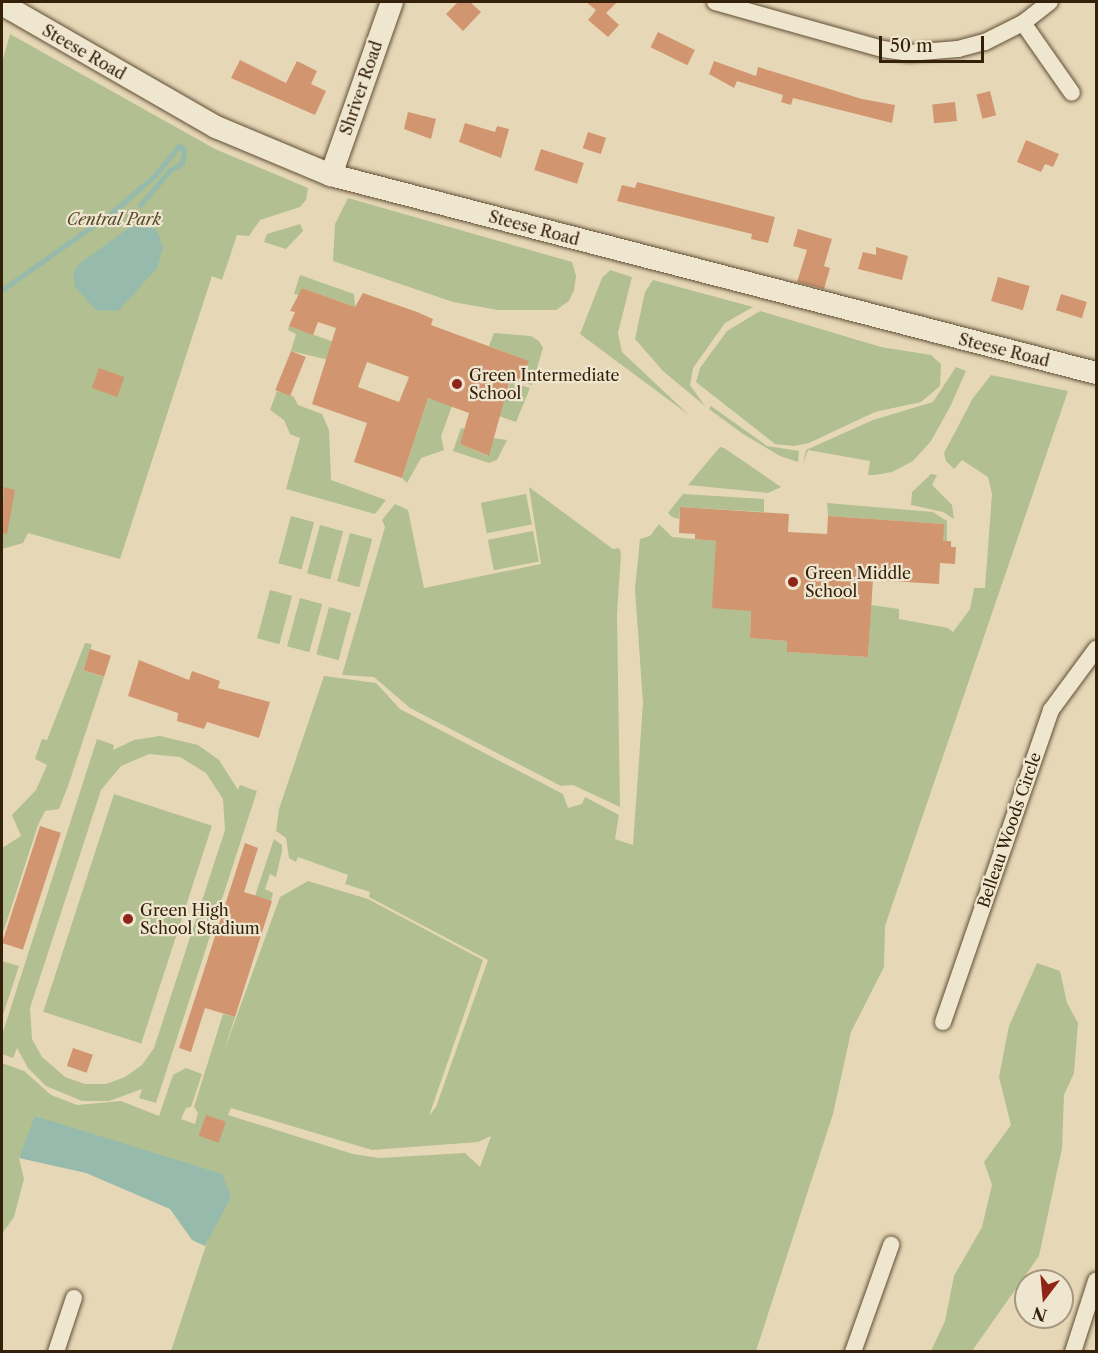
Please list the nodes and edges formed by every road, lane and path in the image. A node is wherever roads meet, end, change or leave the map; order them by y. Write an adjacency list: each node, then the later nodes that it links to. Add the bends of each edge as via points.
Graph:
1 (392, 2): 7 (street, Shriver Road)
2 (715, 2): 5 (street, via 909,53 958,49 985,42)
3 (1050, 2): 5 (street)
4 (2, 4): 7 (street, Steese Road, via 216,127)
5 (1023, 23): 6 (street)
6 (1072, 93)
7 (331, 175): 8 (street, Steese Road)
8 (1096, 372)
9 (1096, 649): 10 (street, Belleau Woods Circle, via 1051,710)
10 (943, 1022)
11 (891, 1245): 15 (street)
12 (1096, 1281): 16 (street)
13 (74, 1298): 14 (street)
14 (56, 1352)
15 (853, 1352)
16 (1073, 1352)

